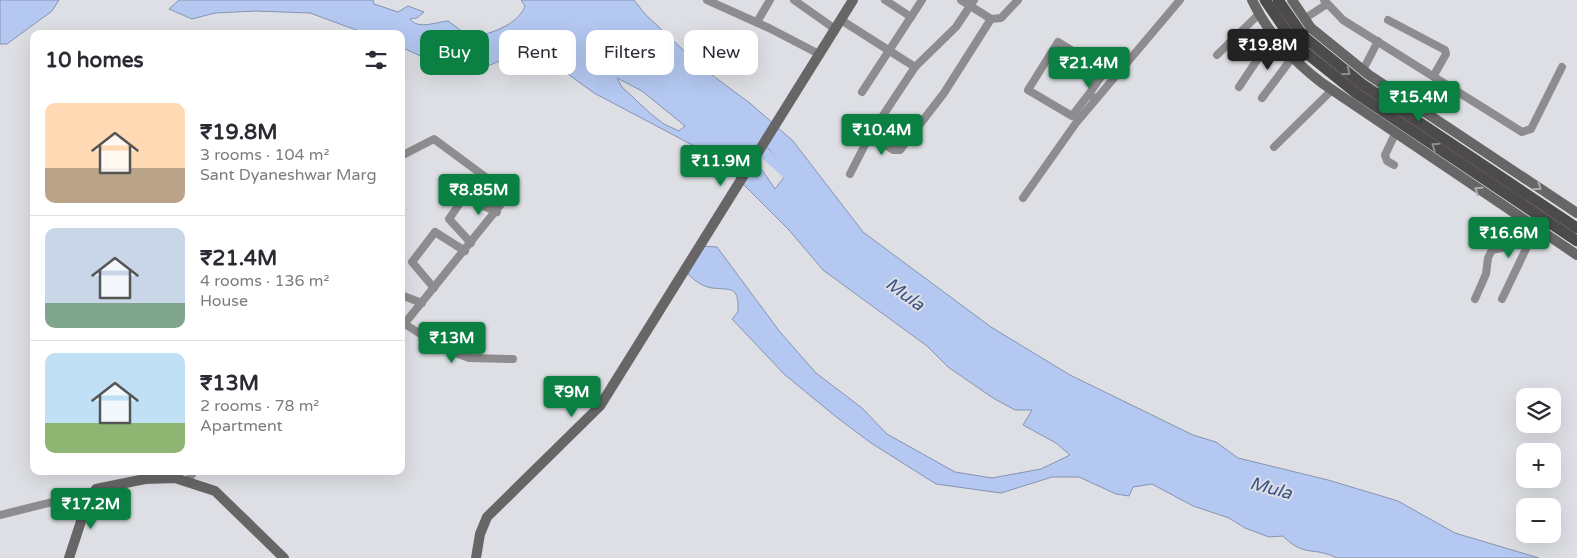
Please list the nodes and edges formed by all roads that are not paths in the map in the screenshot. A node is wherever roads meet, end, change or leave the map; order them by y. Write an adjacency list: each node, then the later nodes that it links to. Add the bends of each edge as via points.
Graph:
1 (707, 0): 21 (street)
2 (794, 0): 22 (street)
3 (885, 0): 17 (street)
4 (922, 0): 17 (street)
5 (961, 0): 15 (street)
6 (1018, 0): 18 (street, via 1001,18)
7 (1180, 0): 36 (street)
8 (1252, 0): 16 (street)
9 (1265, 0): 50 (main road, one-way to 9, via 1356,93 1295,44)
10 (1278, 0): 49 (main road, one-way to 49, via 1303,36 1362,84)
11 (1292, 0): 19 (street)
12 (768, 1): 21 (street)
13 (849, 2): 22 (street)
14 (1326, 2): 19 (street); 24 (street, via 1343,20)
15 (972, 3): 18 (street); 29 (street, via 956,27)
16 (1259, 14): 23 (street); 27 (street)
17 (910, 18): 25 (street)
18 (991, 19): 39 (street, via 944,94 900,150 893,150)
19 (1304, 19): 31 (street)
20 (1388, 20): 32 (street, via 1445,50 1446,54)
21 (758, 22): 26 (street)
22 (838, 24): 25 (street); 26 (street)
23 (1273, 36): 28 (street); 33 (street)
24 (1378, 41): 31 (street); 32 (street)
25 (888, 50): 29 (street); 35 (street)
26 (819, 54): 68 (street, via 600,406 487,517)
27 (1218, 55)
28 (1292, 58): 34 (street); 37 (street)
29 (915, 67): 39 (street)
30 (1562, 67): 32 (street, via 1527,132 1522,132)
31 (1363, 70): 46 (street, one-way to 46)
32 (1434, 75)
33 (1239, 87)
34 (1332, 90): 38 (street); 40 (street)
35 (862, 92)
36 (1092, 96): 36 (street, via 1072,116 1028,90 1058,42 1105,71); 44 (street)
37 (1262, 98)
38 (1395, 134): 42 (street, via 1385,155 1387,161); 47 (street, one-way to 38)
39 (870, 136): 43 (street)
40 (1274, 147)
41 (405, 154): 45 (street, via 434,140 503,190 506,198)
42 (1394, 165)
43 (850, 174)
44 (1023, 198)
45 (497, 212): 51 (street); 51 (street, via 464,197 449,219)
46 (1577, 213)
47 (1522, 219): 48 (street); 56 (street, via 1502,248 1492,250)
48 (1536, 228): 53 (street); 57 (street)
49 (1577, 228)
50 (1577, 241)
51 (471, 243): 52 (street)
52 (465, 251): 54 (street); 54 (street, via 435,232 412,262)
53 (1577, 256)
54 (434, 288): 58 (street)
55 (405, 297): 58 (street)
56 (1475, 299)
57 (1502, 300)
58 (422, 303): 59 (street)
59 (405, 324)
60 (405, 327): 61 (street, via 442,348 469,358)
61 (513, 359)
62 (191, 475): 63 (street)
63 (187, 482): 64 (street, via 175,478 145,479); 67 (street, via 214,491)
64 (93, 492): 65 (street); 66 (street)
65 (0, 515)
66 (69, 558)
67 (284, 558)
68 (476, 558)

